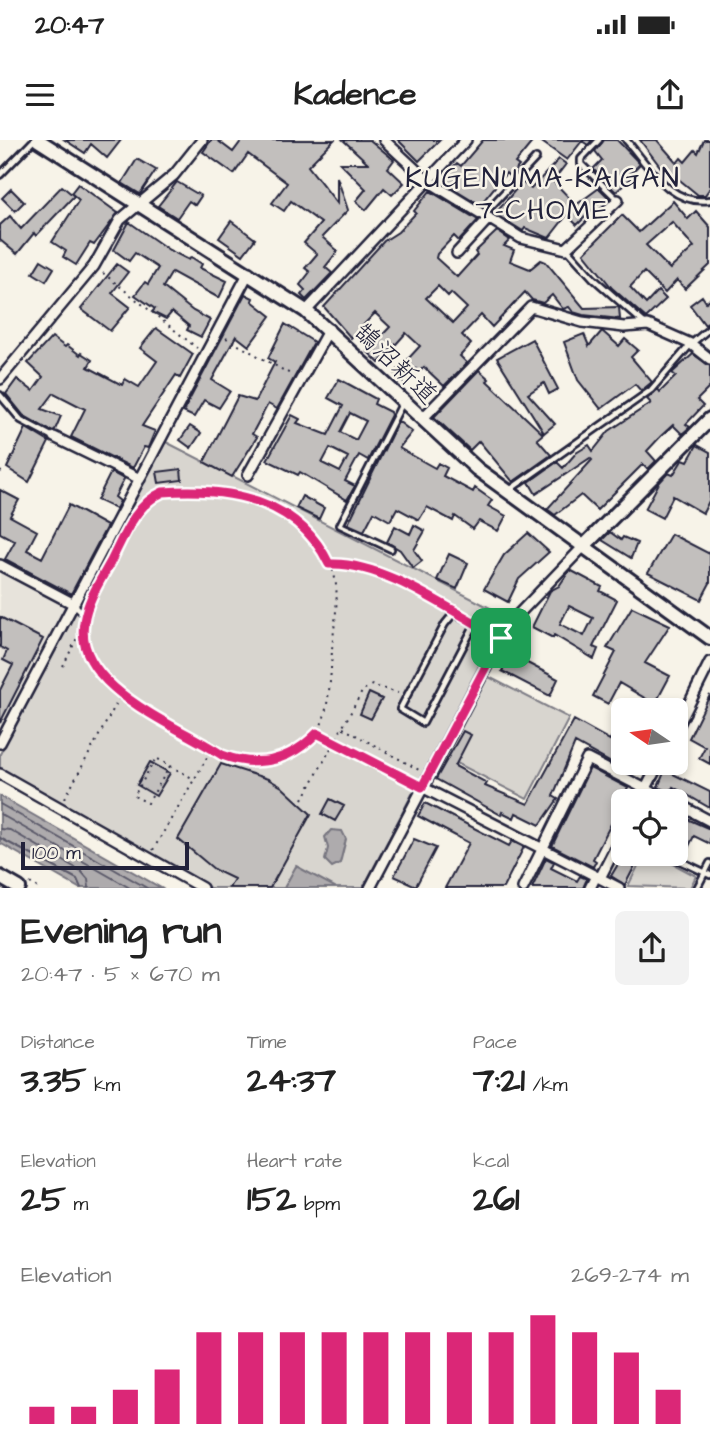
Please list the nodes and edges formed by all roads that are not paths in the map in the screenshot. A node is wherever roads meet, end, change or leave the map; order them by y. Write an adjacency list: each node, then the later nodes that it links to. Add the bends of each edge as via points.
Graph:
1 (36, 140): 8 (lane); 12 (street, 鵠沼新道)
2 (202, 140): 12 (street, via 174,175)
3 (384, 140): 9 (street)
4 (466, 140): 9 (street)
5 (598, 140): 10 (lane, via 581,159 582,164)
6 (626, 140): 11 (lane, via 672,193 695,202)
7 (536, 158): 13 (lane)
8 (0, 175)
9 (428, 181): 13 (street); 17 (street)
10 (618, 200): 14 (street)
11 (710, 200)
12 (140, 205): 16 (street, 鵠沼新道); 23 (street, via 120,220 94,266)
13 (486, 217): 14 (street, via 530,242); 15 (street)
14 (566, 249): 18 (lane)
15 (457, 253)
16 (249, 272): 17 (street, 鵠沼新道); 30 (street)
17 (306, 311): 20 (street, 鵠沼新道)
18 (648, 325): 21 (street); 26 (street, via 582,322 531,307)
19 (710, 328): 21 (lane)
20 (329, 329): 25 (street, 鵠沼新道); 29 (street)
21 (691, 344): 22 (street); 31 (lane, via 651,390)
22 (710, 359)
23 (0, 379)
24 (0, 395): 28 (lane, via 21,420)
25 (403, 401): 26 (street, 鵠沼新道); 33 (lane, via 340,525)
26 (422, 419): 31 (street, 鵠沼新道)
27 (710, 419): 32 (street)
28 (54, 438): 30 (street)
29 (248, 475)
30 (140, 479): 35 (street)
31 (508, 492): 32 (street, 鵠沼新道)
32 (583, 547): 38 (street, via 517,613); 39 (street, 鵠沼新道)
33 (391, 549)
34 (0, 565): 35 (street)
35 (74, 604): 36 (lane); 42 (street)
36 (86, 616)
37 (475, 624): 37 (lane, via 452,612 400,709 423,723); 38 (lane)
38 (501, 638): 45 (street)
39 (710, 638)
40 (710, 662): 41 (street)
41 (688, 706)
42 (0, 743)
43 (1, 775): 57 (street)
44 (653, 775): 46 (street)
45 (422, 787): 49 (street); 58 (street)
46 (646, 789): 49 (street, via 587,759)
47 (688, 810): 48 (street)
48 (710, 821)
49 (542, 848): 55 (street); 59 (street)
50 (611, 854): 55 (street)
51 (710, 863): 53 (lane)
52 (688, 865): 53 (lane)
53 (707, 874): 62 (lane)
54 (0, 877): 56 (street)
55 (598, 877): 60 (street); 61 (street)
56 (19, 888)
57 (202, 888)
58 (370, 888)
59 (523, 888)
60 (590, 888)
61 (619, 888)
62 (697, 888)

